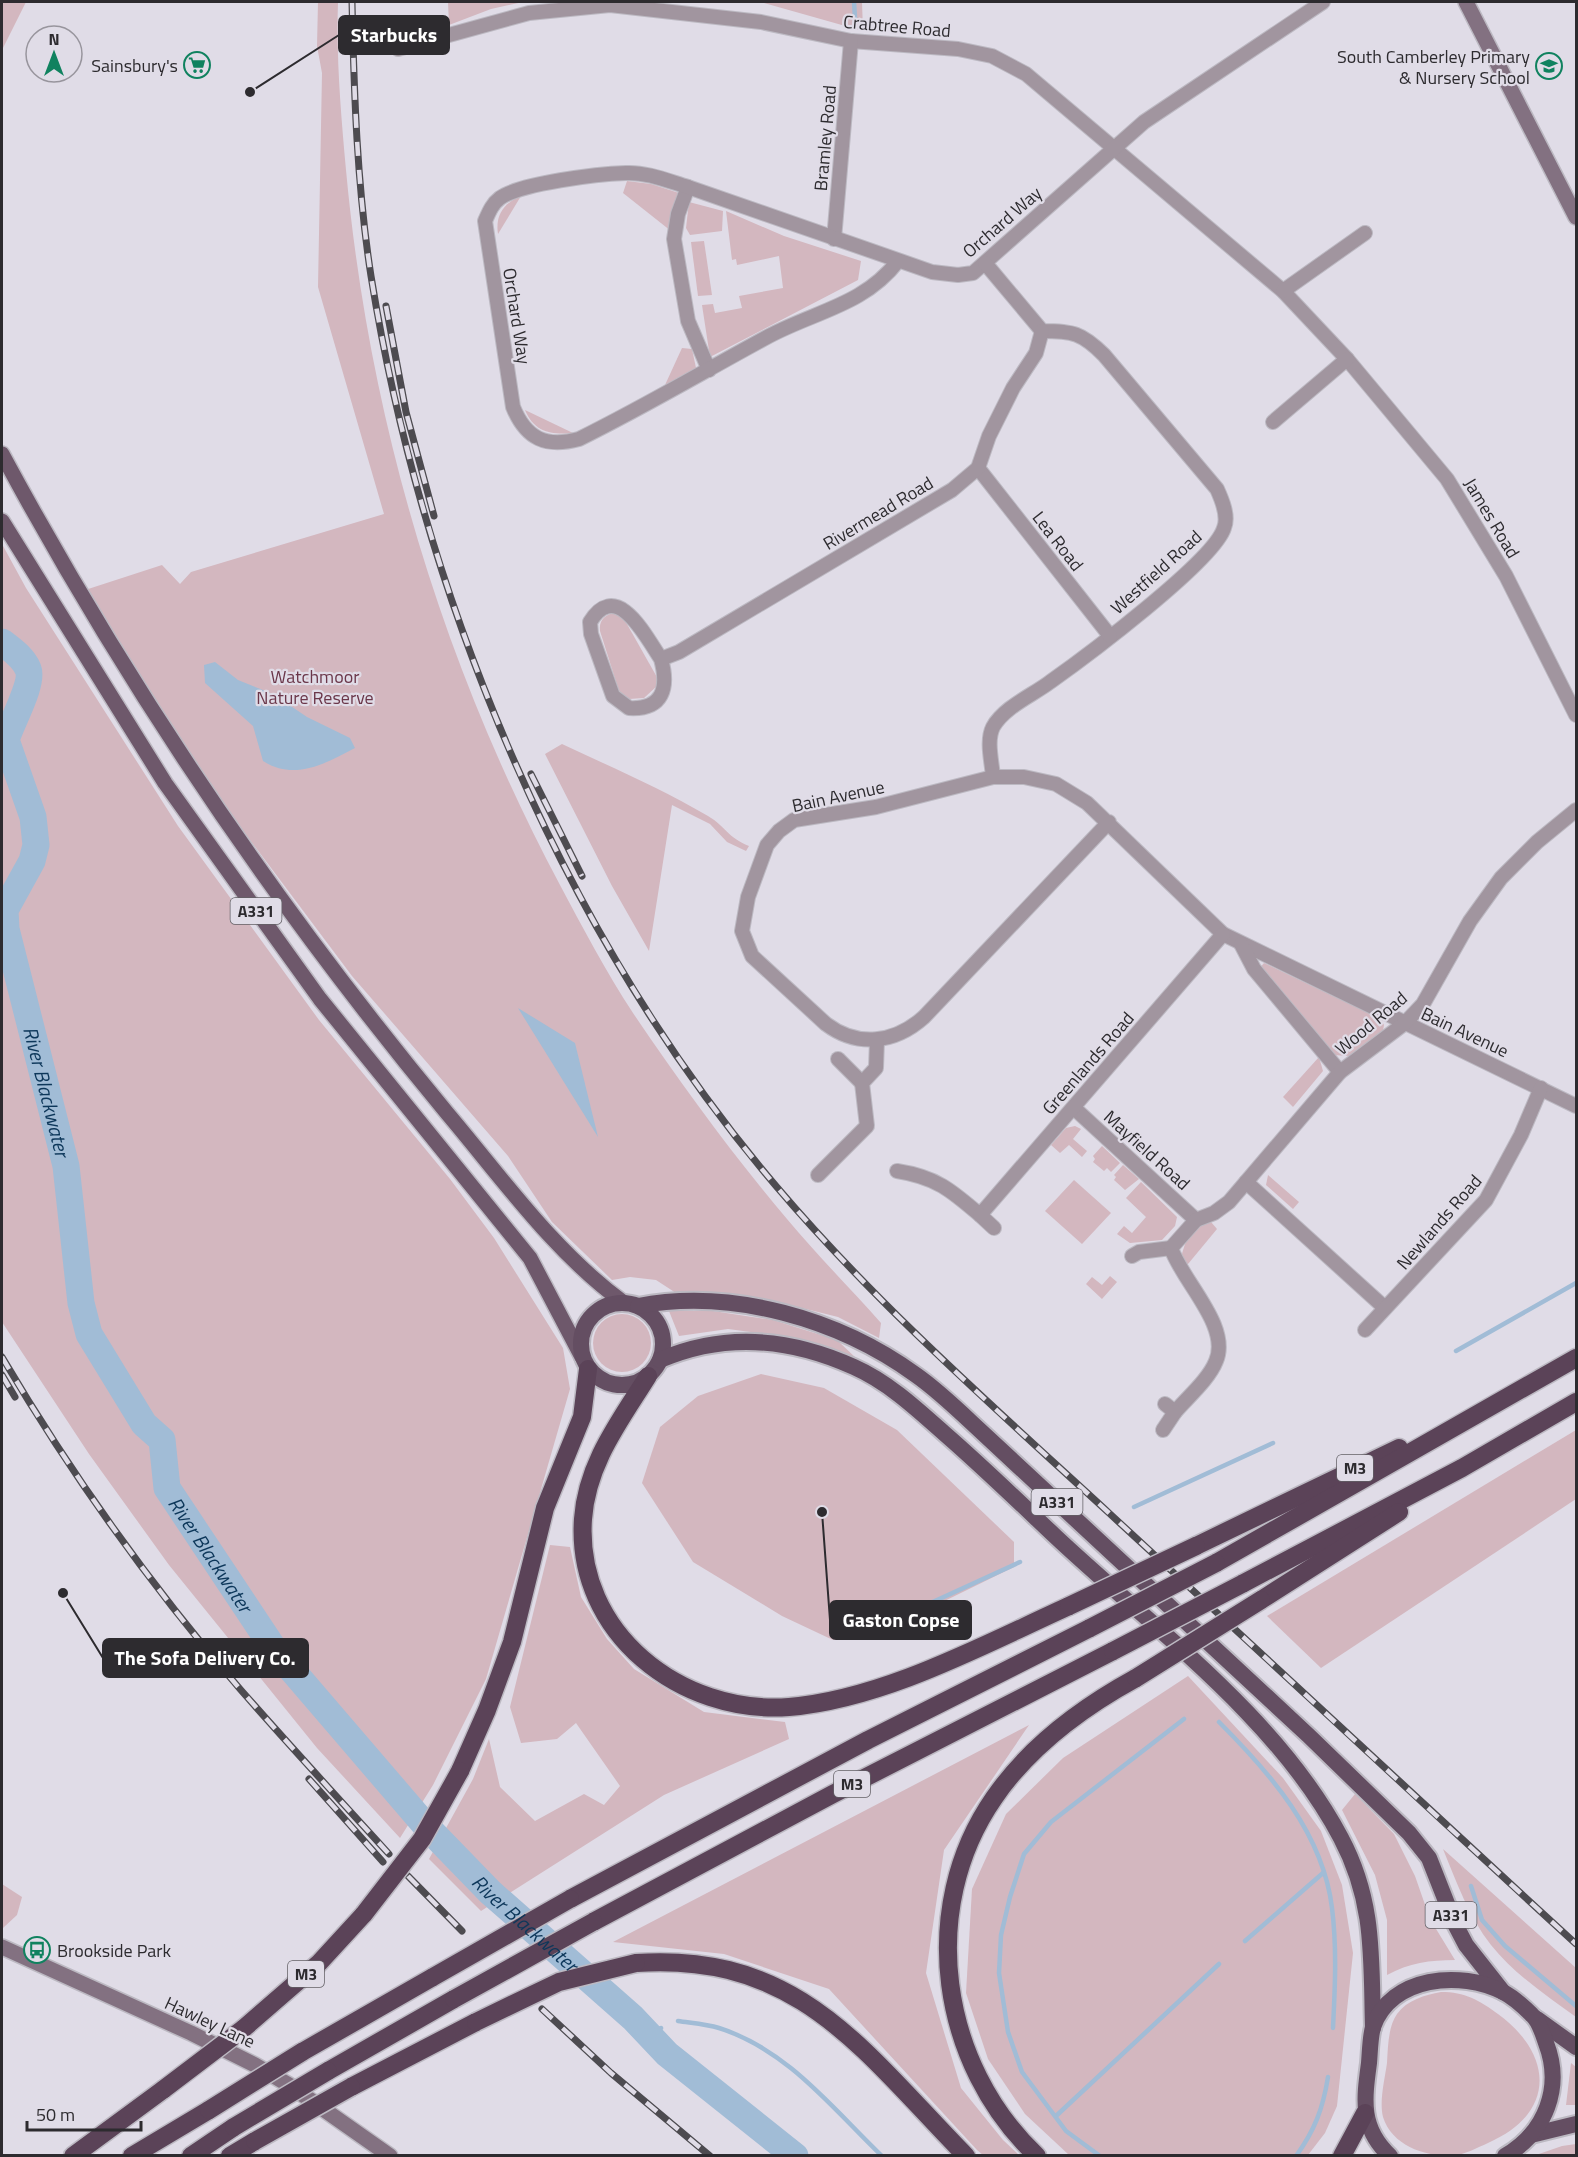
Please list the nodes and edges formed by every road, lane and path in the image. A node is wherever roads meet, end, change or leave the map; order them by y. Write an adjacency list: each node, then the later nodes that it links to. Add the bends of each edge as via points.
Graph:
1 (1323, 2): 5 (street)
2 (1466, 2): 7 (main road)
3 (851, 41): 4 (street, Crabtree Road, via 761,22 610,5 528,13); 5 (street, Crabtree Road, via 958,49 993,56 1026,74); 9 (street, Bramley Road)
4 (398, 49)
5 (1113, 147): 11 (street, Orchard Way); 12 (street, James Road)
6 (688, 187): 9 (street, Orchard Way); 15 (street, via 674,238 688,321); 15 (street, Orchard Way, via 627,173 516,189 490,208 485,221 512,402 520,424 532,435 551,443 579,438)
7 (1576, 217)
8 (1365, 233): 12 (street)
9 (834, 239): 10 (street, Orchard Way)
10 (898, 261): 11 (street, Orchard Way, via 958,275 973,273); 15 (street, Orchard Way, via 883,280 861,296 772,334)
11 (985, 263): 13 (street)
12 (1284, 291): 14 (street, James Road)
13 (1042, 332): 18 (street, via 1036,353 989,436); 20 (street, Westfield Road, via 1071,331 1089,340 1217,489 1224,503 1225,526 1216,544)
14 (1347, 359): 16 (street); 22 (street, James Road, via 1448,479 1506,576)
15 (709, 370)
16 (1273, 422)
17 (2, 454): 44 (main road, A331, via 135,685 265,876 392,1044 495,1171 585,1272)
18 (978, 468): 20 (street, Lea Road); 21 (street, Rivermead Road, via 952,490)
19 (2, 521): 49 (main road, A331, via 165,783 320,999 530,1258)
20 (1110, 636): 23 (street, Westfield Road, via 1002,716 990,735)
21 (661, 659): 21 (street, via 665,674 660,698 640,709 620,704 613,696 590,622 602,608 621,608 630,614)
22 (1576, 716)
23 (993, 777): 25 (street, Bain Avenue, via 1024,777 1056,784); 29 (street, Bain Avenue, via 876,807 794,820 767,845 747,897 742,931 752,956 833,1030 854,1038)
24 (1576, 810): 28 (street, Wood Road, via 1536,842 1501,878 1470,921 1423,1004)
25 (1109, 822): 26 (street, Bain Avenue); 29 (street, Bain Avenue, via 924,1017 906,1031)
26 (1223, 934): 27 (street, Bain Avenue); 35 (street, Greenlands Road)
27 (1241, 944): 28 (street, Bain Avenue); 31 (street, via 1254,969)
28 (1405, 1023): 31 (street, Wood Road); 33 (street, Bain Avenue)
29 (877, 1040): 32 (street, via 876,1068)
30 (838, 1059): 32 (street)
31 (1340, 1072): 38 (street, Wood Road)
32 (862, 1083): 37 (street, via 867,1126)
33 (1541, 1088): 34 (street, Bain Avenue); 45 (street, Newlands Road, via 1486,1200)
34 (1576, 1106)
35 (1074, 1108): 39 (street, Greenlands Road); 40 (street, Mayfield Road)
36 (897, 1171): 39 (street, via 943,1184)
37 (818, 1175)
38 (1246, 1182): 40 (street, Wood Road, via 1229,1202); 45 (street)
39 (980, 1215): 41 (street)
40 (1196, 1220): 42 (street, Wood Road)
41 (994, 1228)
42 (1171, 1248): 43 (street); 53 (street, via 1180,1271 1217,1330 1219,1344 1212,1370 1170,1408)
43 (1126, 1257)
44 (631, 1305): 48 (highway, via 648,1312 660,1329); 49 (highway, via 603,1307 586,1323 582,1333); 56 (highway, A331, via 715,1303 789,1315 844,1334 916,1375 1309,1736 1409,1833 1429,1858 1466,1945)
45 (1385, 1308): 46 (street, Newlands Road)
46 (1365, 1330)
47 (1576, 1358): 51 (highway, M3)
48 (660, 1360): 50 (highway); 58 (highway, A331, via 705,1344 762,1341 824,1354 871,1376 920,1411 1210,1678 1274,1741 1329,1817 1351,1859 1366,1899 1371,1932)
49 (585, 1363): 50 (highway, via 606,1383 617,1386); 63 (highway, M3, bridge, via 582,1417 545,1508 512,1642 460,1771 423,1839 319,1963 243,2029)
50 (648, 1376): 51 (highway, M3, bridge, via 602,1449 586,1502 583,1540 594,1589 617,1632 635,1654 678,1685 707,1697 755,1707 824,1702 937,1665)
51 (1516, 1393): 64 (highway, M3, bridge, via 1216,1563 868,1740 570,1899 302,2052)
52 (1576, 1402): 54 (highway, M3)
53 (1163, 1430)
54 (1462, 1468): 65 (highway, M3, bridge, via 593,1922 328,2071); 69 (highway, M3, bridge, via 1353,1543 1136,1678 1050,1737 993,1799 969,1845 956,1888 949,1932 949,1972 961,2040 978,2079 992,2103)
55 (2, 1947): 67 (main road, Hawley Lane, via 255,2065)
56 (1503, 1992): 57 (highway); 58 (highway, via 1462,1980 1428,1982 1395,1998)
57 (1534, 2016): 59 (highway); 62 (highway, via 1548,2046 1552,2097)
58 (1373, 2028): 60 (highway)
59 (1576, 2047)
60 (1365, 2113): 70 (highway); 71 (highway, via 1371,2130)
61 (1576, 2124): 62 (highway)
62 (1524, 2144): 72 (highway)
63 (74, 2156)
64 (132, 2156)
65 (191, 2156)
66 (230, 2156): 68 (highway, bridge, via 351,2087 559,1982 636,1963 686,1962 760,1978 803,2000 858,2044)
67 (390, 2156)
68 (966, 2156)
69 (1037, 2156)
70 (1342, 2156)
71 (1390, 2156)
72 (1505, 2156)

